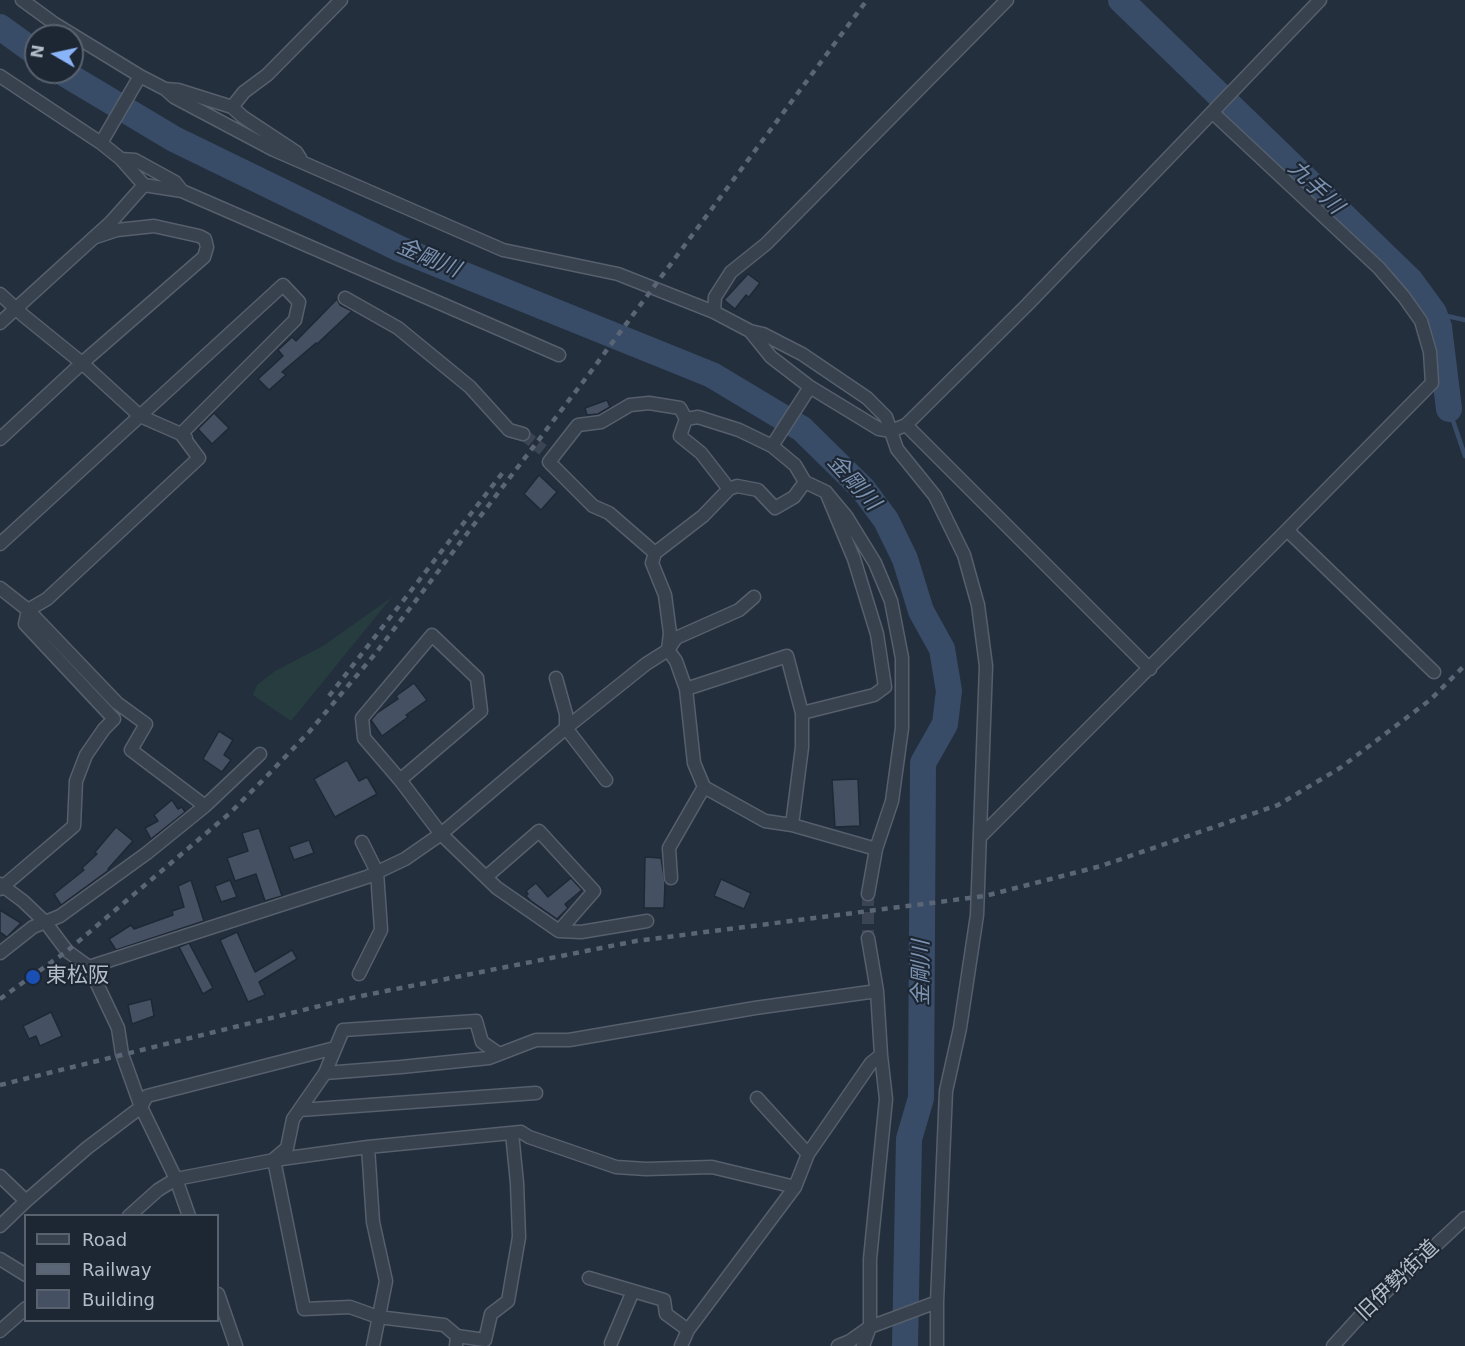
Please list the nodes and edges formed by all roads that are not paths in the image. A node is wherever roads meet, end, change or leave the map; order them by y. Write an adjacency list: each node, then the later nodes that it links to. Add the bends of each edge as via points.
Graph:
1 (22, 0): 6 (street)
2 (341, 0): 8 (street)
3 (1007, 0): 19 (street, via 766,244 731,272 715,297)
4 (1320, 0): 9 (street)
5 (0, 76): 10 (street)
6 (140, 76): 7 (street); 10 (street)
7 (165, 89): 8 (street); 12 (street, via 174,98)
8 (232, 107): 12 (street, via 296,152)
9 (1212, 112): 27 (street); 39 (street, via 1398,290 1421,321 1430,352 1432,383)
10 (101, 143): 11 (street)
11 (121, 159): 13 (street); 14 (street, via 135,160 175,182)
12 (303, 163): 19 (street, via 503,250 618,274)
13 (144, 185): 14 (street); 15 (street)
14 (182, 191): 22 (street)
15 (93, 238): 18 (street); 23 (street, via 136,227 159,226 199,236 205,239 207,248 204,257)
16 (0, 294): 18 (street)
17 (345, 298): 30 (street, via 398,328 470,387 509,430)
18 (15, 308): 20 (street); 23 (street)
19 (714, 312): 21 (street)
20 (0, 322)
21 (750, 331): 24 (street); 28 (street, via 802,354 867,398 886,417)
22 (559, 355)
23 (82, 363): 25 (street); 31 (street)
24 (807, 392): 28 (street, via 879,429); 32 (street)
25 (140, 416): 29 (street); 29 (street, via 283,285 299,302 295,320); 40 (street)
26 (686, 419): 32 (street, via 698,417); 35 (street, via 680,408 649,403 630,405 601,422 578,425); 37 (street, via 680,435 701,453)
27 (906, 425): 28 (street); 46 (street)
28 (891, 431): 59 (street, via 897,449 935,496 964,555 978,605 986,666)
29 (181, 434): 34 (street); 44 (street, via 199,458 47,600)
30 (523, 434)
31 (0, 438)
32 (772, 446): 36 (street, via 795,465)
33 (543, 450): 35 (street)
34 (205, 454)
35 (549, 462): 41 (street, via 592,506 609,513)
36 (805, 482): 37 (street, via 794,497 775,508 758,490 737,486); 38 (street)
37 (729, 489): 41 (street, via 703,516)
38 (826, 492): 50 (street, via 854,559 877,634 885,687 874,695); 61 (street, via 875,563 891,602 902,658 903,728 892,801)
39 (1287, 530): 46 (street); 47 (street)
40 (0, 544)
41 (655, 553): 45 (street, via 652,563 665,595)
42 (0, 588): 44 (street)
43 (754, 597): 45 (street, via 739,610 676,638)
44 (28, 610): 56 (street, via 117,702 146,724 131,750); 65 (street, via 25,624 114,719 86,755 76,781 74,826)
45 (668, 650): 49 (street); 51 (street)
46 (1150, 669): 59 (street)
47 (1434, 672)
48 (556, 678): 51 (street)
49 (686, 689): 50 (street, via 787,656); 55 (street, via 694,764)
50 (801, 713): 57 (street, via 802,747)
51 (566, 728): 54 (street); 58 (street)
52 (260, 754): 56 (street)
53 (400, 780): 53 (street, via 364,738 362,718 432,635 477,678 481,711); 58 (street)
54 (606, 780)
55 (704, 787): 57 (street, via 765,820); 64 (street, via 669,848)
56 (205, 806): 68 (street, via 147,853)
57 (792, 825): 61 (street)
58 (441, 834): 62 (street, via 405,859); 63 (street)
59 (980, 837): 100 (street, via 977,915 946,1091)
60 (362, 842): 62 (street)
61 (876, 849): 66 (street)
62 (377, 872): 72 (street); 73 (street, via 381,930)
63 (486, 877): 69 (street); 69 (street, via 539,831 594,891)
64 (671, 878)
65 (1, 886): 68 (street)
66 (868, 894)
67 (647, 921): 69 (street, via 581,932)
68 (46, 922): 71 (street, via 33,927); 72 (street, via 67,951)
69 (559, 931)
70 (868, 938): 74 (street)
71 (0, 953)
72 (89, 967): 81 (street, via 118,1028 122,1054)
73 (359, 974)
74 (877, 991): 76 (street, via 569,1040 536,1040); 77 (street)
75 (335, 1048): 76 (street, via 343,1030 476,1021 482,1042); 78 (street); 81 (street, via 147,1096)
76 (499, 1054): 78 (street)
77 (881, 1055): 85 (street, via 871,1062); 103 (street, via 886,1099 870,1259)
78 (325, 1073): 82 (street)
79 (536, 1093): 82 (street)
80 (757, 1098): 85 (street)
81 (141, 1107): 88 (street); 90 (street)
82 (300, 1110): 86 (street, via 287,1148)
83 (512, 1133): 84 (street); 89 (street, via 521,1132 616,1167 712,1167); 106 (street, via 519,1237 508,1301 491,1314 485,1340)
84 (368, 1147): 86 (street); 102 (street, via 373,1222 386,1281)
85 (808, 1154): 89 (street)
86 (274, 1160): 88 (street); 102 (street, via 304,1309 350,1307)
87 (0, 1176): 90 (street)
88 (176, 1179): 91 (street); 92 (street)
89 (795, 1187): 104 (street)
90 (26, 1201): 94 (street)
91 (130, 1214)
92 (189, 1214)
93 (1465, 1218): 114 (street, 旧伊勢街道)
94 (0, 1226)
95 (0, 1259): 96 (street)
96 (24, 1274)
97 (589, 1278): 98 (street)
98 (633, 1291): 104 (street, via 664,1300 666,1314); 107 (street)
99 (219, 1296): 108 (street)
100 (937, 1302): 103 (street); 113 (street)
101 (24, 1310): 105 (street)
102 (378, 1317): 106 (street, via 444,1325); 109 (street)
103 (870, 1327): 111 (street); 112 (street)
104 (688, 1330): 110 (street)
105 (0, 1331)
106 (457, 1341)
107 (611, 1343)
108 (236, 1346)
109 (374, 1346)
110 (681, 1346)
111 (838, 1346)
112 (863, 1346)
113 (937, 1346)
114 (1333, 1346)

